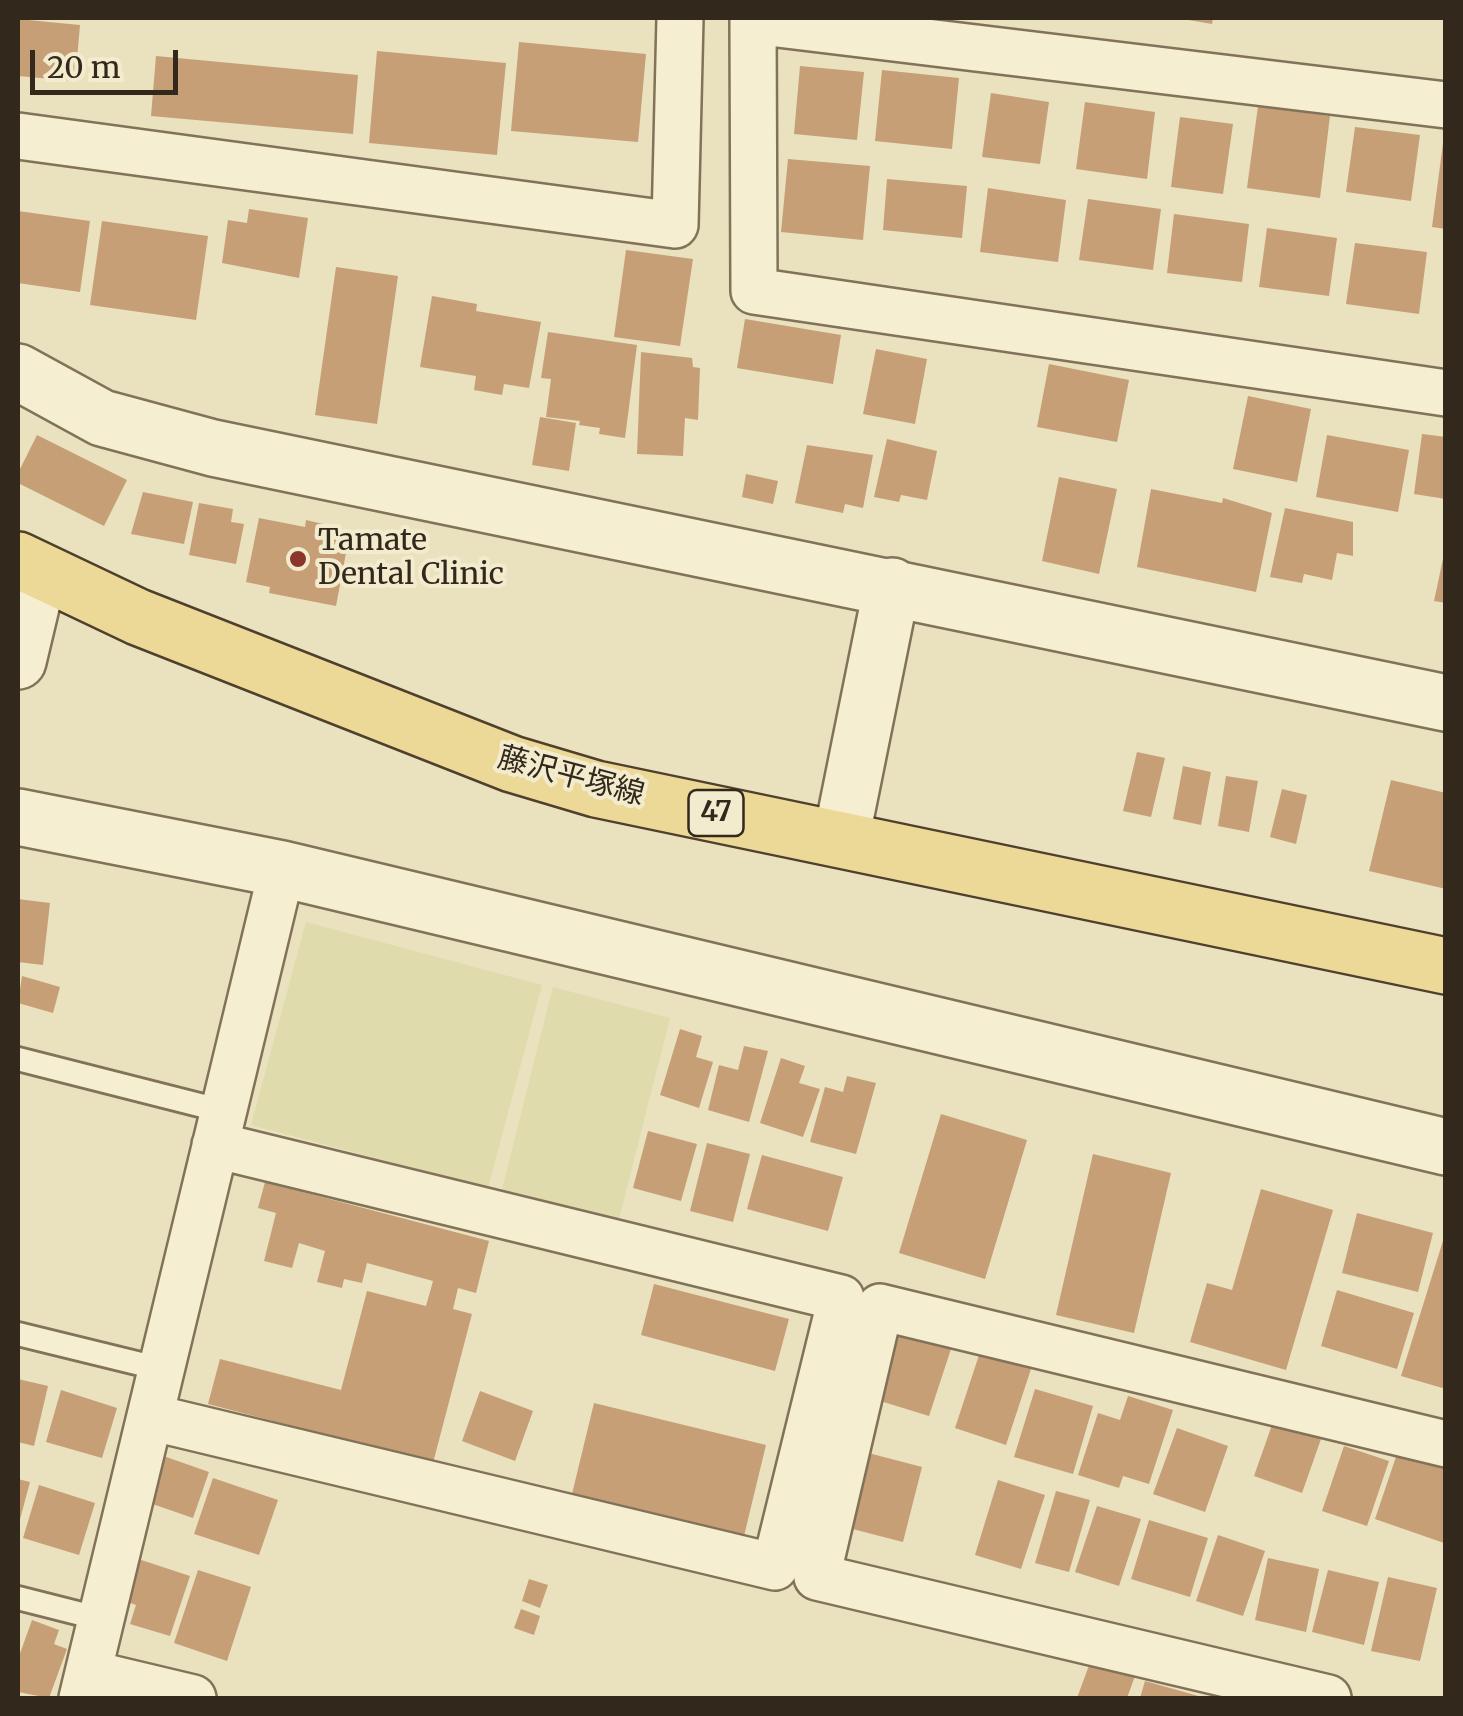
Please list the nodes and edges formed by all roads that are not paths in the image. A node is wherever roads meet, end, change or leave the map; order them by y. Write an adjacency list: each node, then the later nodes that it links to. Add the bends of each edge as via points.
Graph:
1 (680, 18): 4 (street, via 675,225)
2 (753, 19): 3 (street); 6 (street, via 754,291)
3 (1446, 105)
4 (18, 136)
5 (18, 372): 8 (street, via 102,418 213,448)
6 (1446, 393)
7 (28, 567): 9 (street); 12 (main road, 藤沢平塚線 / 47, via 512,764 596,789)
8 (892, 586): 10 (street); 12 (street)
9 (18, 660)
10 (1446, 702)
11 (18, 817): 13 (street)
12 (841, 839): 14 (main road, 藤沢平塚線 / 47)
13 (282, 870): 16 (street); 17 (street)
14 (1446, 966)
15 (18, 1059): 16 (lane)
16 (219, 1128): 19 (street); 20 (street, via 841,1298 775,1567)
17 (1446, 1147)
18 (18, 1334): 19 (lane)
19 (161, 1369): 20 (street)
20 (150, 1416): 23 (street)
21 (1446, 1444): 26 (street, via 880,1308 817,1577)
22 (18, 1598): 23 (lane)
23 (101, 1618): 24 (street)
24 (85, 1686): 25 (street)
25 (194, 1698)
26 (1328, 1698)

